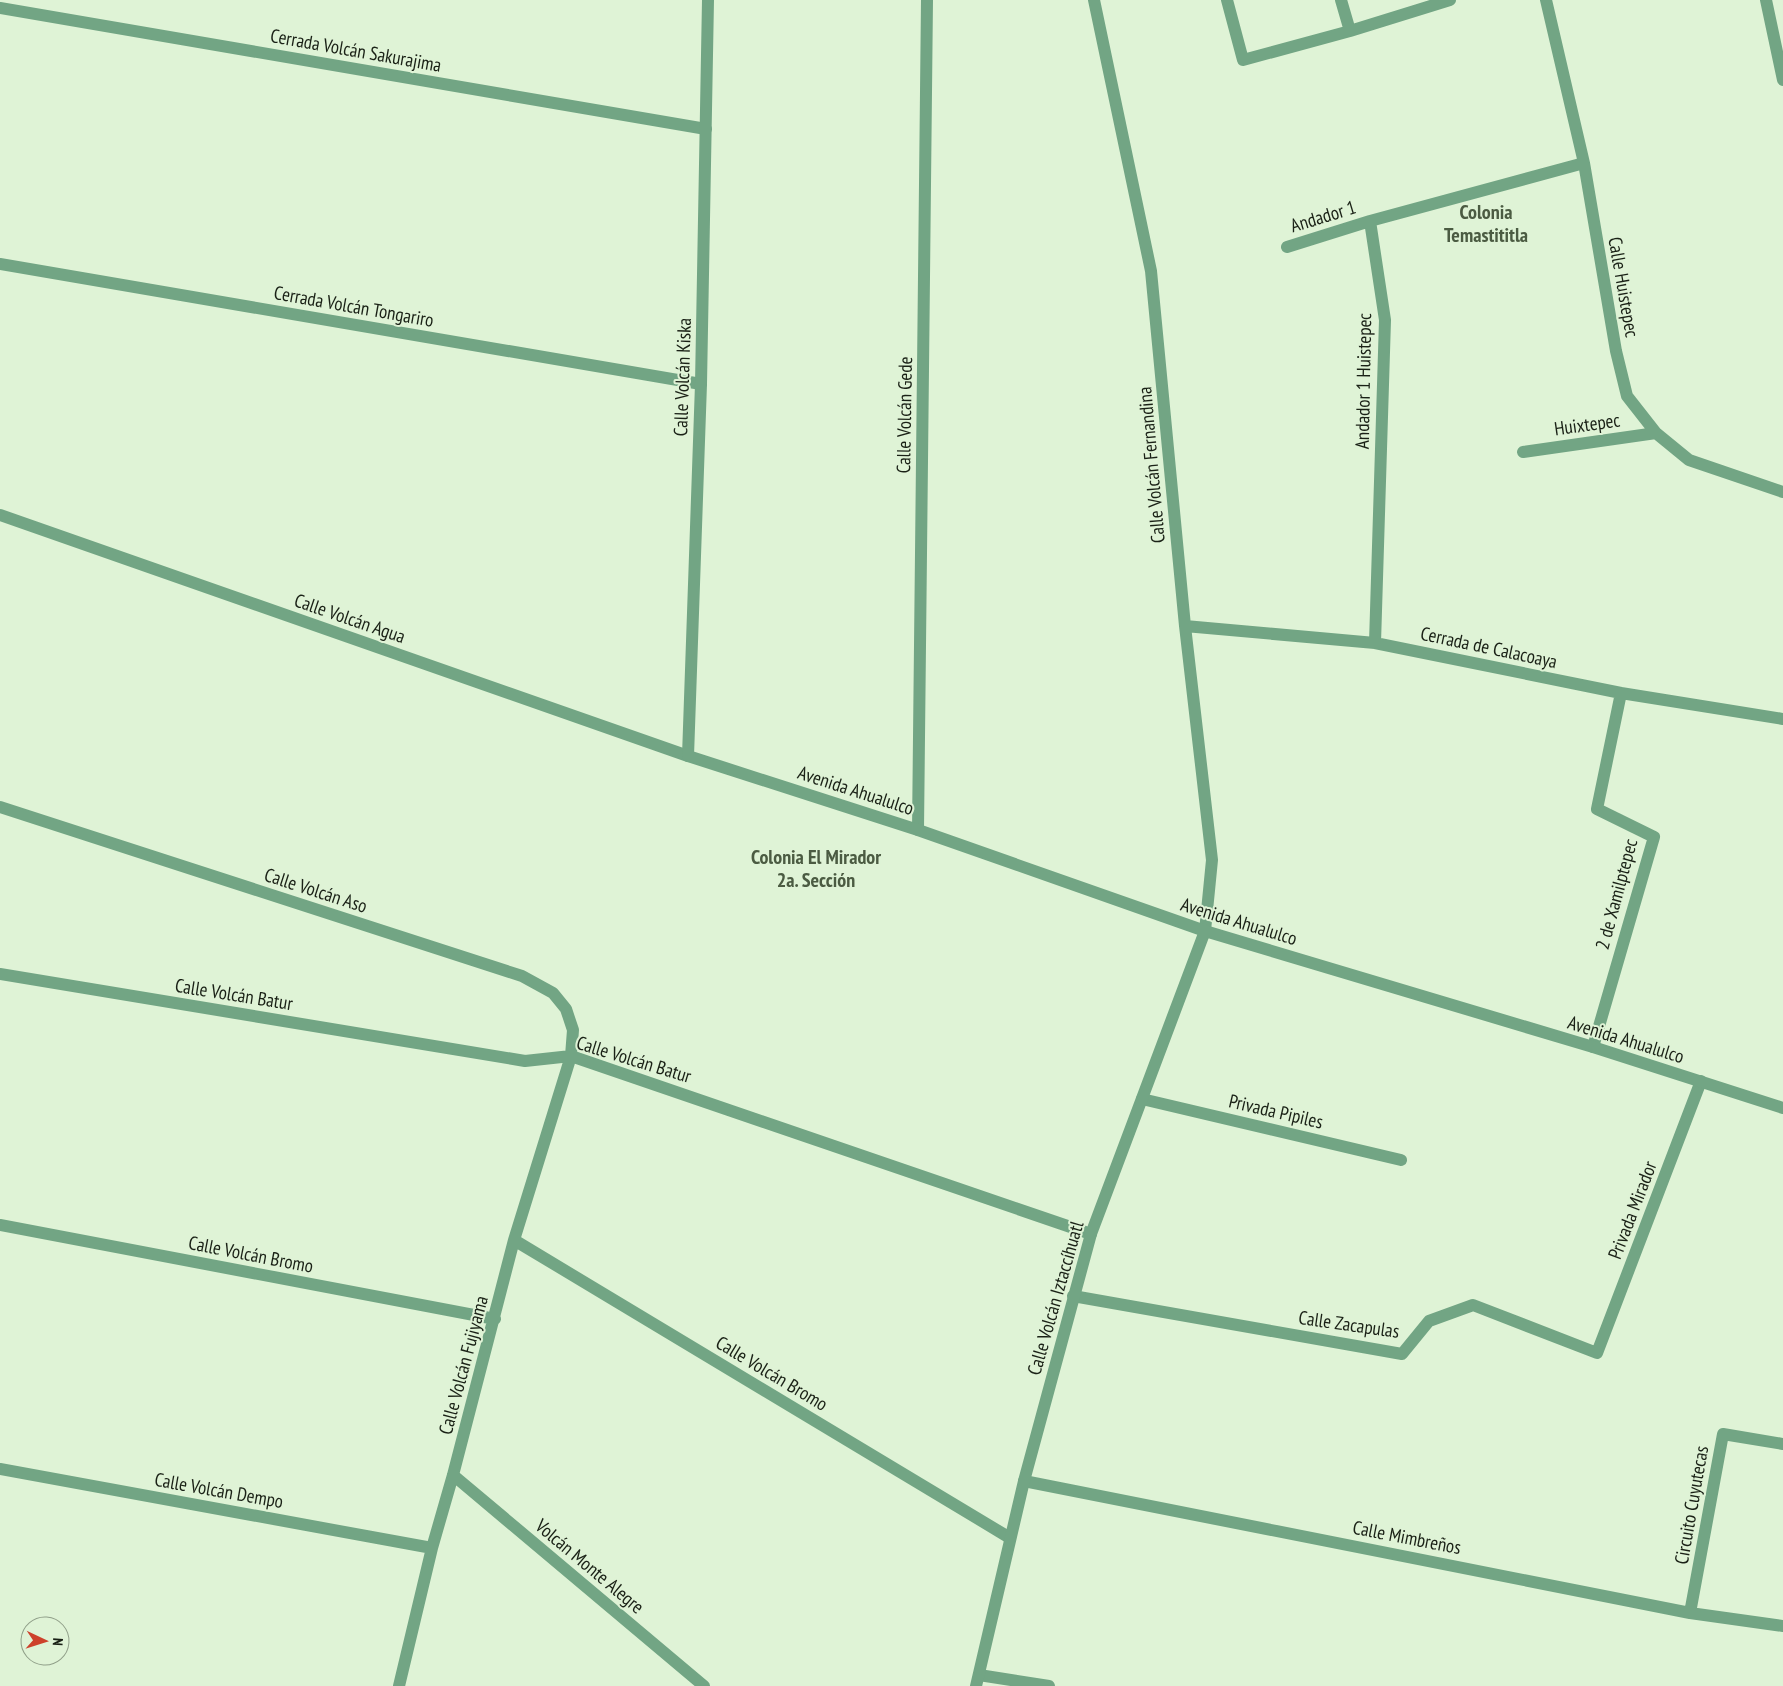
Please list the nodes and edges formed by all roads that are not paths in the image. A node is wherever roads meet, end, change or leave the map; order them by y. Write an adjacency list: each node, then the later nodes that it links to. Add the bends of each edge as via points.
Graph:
1 (708, 0): 12 (street, Calle Volcán Kiska)
2 (927, 0): 28 (street, Calle Volcán Gede)
3 (1094, 0): 22 (street, Calle Volcán Fernandina, via 1151,271)
4 (1227, 0): 10 (street, via 1243,60)
5 (1341, 0): 10 (street)
6 (1450, 0): 10 (street)
7 (1546, 0): 13 (street, Calle Huistepec)
8 (1766, 0): 11 (street)
9 (0, 8): 12 (street, Cerrada Volcán Sakurajima)
10 (1350, 31)
11 (1783, 80)
12 (706, 130): 17 (street, Calle Volcán Kiska)
13 (1584, 163): 14 (street); 18 (street, Calle Huistepec, via 1616,351 1627,396)
14 (1370, 221): 15 (street, Andador 1); 23 (street, Andador 1 Huistepec, via 1385,320)
15 (1288, 247)
16 (0, 264): 17 (street, Cerrada Volcán Tongariro)
17 (701, 384): 26 (street, Calle Volcán Kiska)
18 (1656, 433): 19 (street, Huixtepec); 20 (street, Calle Huistepec, via 1689,460)
19 (1523, 452)
20 (1783, 492)
21 (0, 515): 26 (street, Calle Volcán Agua)
22 (1185, 626): 23 (street, Cerrada de Calacoaya); 29 (street, Calle Volcán Fernandina, via 1212,860)
23 (1375, 643): 24 (street, Cerrada de Calacoaya)
24 (1621, 693): 25 (street, Cerrada de Calacoaya); 31 (street, 2 de Xamilptepec, via 1597,809 1654,837)
25 (1783, 720)
26 (688, 756): 28 (street, Avenida Ahualulco)
27 (0, 807): 32 (street, Calle Volcán Aso, via 522,976 553,993 566,1009 573,1030)
28 (918, 830): 29 (street, Avenida Ahualulco)
29 (1205, 931): 31 (street, Avenida Ahualulco); 34 (street, Calle Volcán Iztaccíhuatl)
30 (0, 974): 32 (street, Calle Volcán Batur, via 525,1062)
31 (1593, 1047): 33 (street, Avenida Ahualulco)
32 (571, 1056): 38 (street, Calle Volcán Batur); 39 (street, Calle Volcán Fujiyama)
33 (1702, 1081): 35 (street, Avenida Ahualulco); 42 (street, Privada Mirador)
34 (1142, 1099): 36 (street, Privada Pipiles); 38 (street, Calle Volcán Iztaccíhuatl)
35 (1783, 1108)
36 (1401, 1160)
37 (0, 1225): 41 (street, Calle Volcán Bromo)
38 (1091, 1234): 40 (street, Calle Volcán Iztaccíhuatl)
39 (514, 1240): 41 (street, Calle Volcán Fujiyama); 47 (street, Calle Volcán Bromo)
40 (1074, 1296): 42 (street, Calle Zacapulas, via 1402,1354 1429,1322 1473,1304); 46 (street, Calle Volcán Iztaccíhuatl)
41 (494, 1319): 45 (street, Calle Volcán Fujiyama)
42 (1597, 1353)
43 (1783, 1444): 49 (street, Circuito Cuyutecas, via 1723,1434)
44 (0, 1469): 48 (street, Calle Volcán Dempo)
45 (453, 1475): 48 (street, Calle Volcán Fujiyama); 53 (street, Volcán Monte Alegre)
46 (1024, 1481): 47 (street, Calle Volcán Iztaccíhuatl); 49 (street, Calle Mimbreños)
47 (1010, 1538): 51 (street, Calle Volcán Iztaccíhuatl)
48 (432, 1548): 52 (street, Calle Volcán Fujiyama)
49 (1690, 1613): 50 (street, Calle Mimbreños)
50 (1783, 1626)
51 (977, 1681): 54 (street)
52 (398, 1686)
53 (704, 1686)
54 (1049, 1686)

